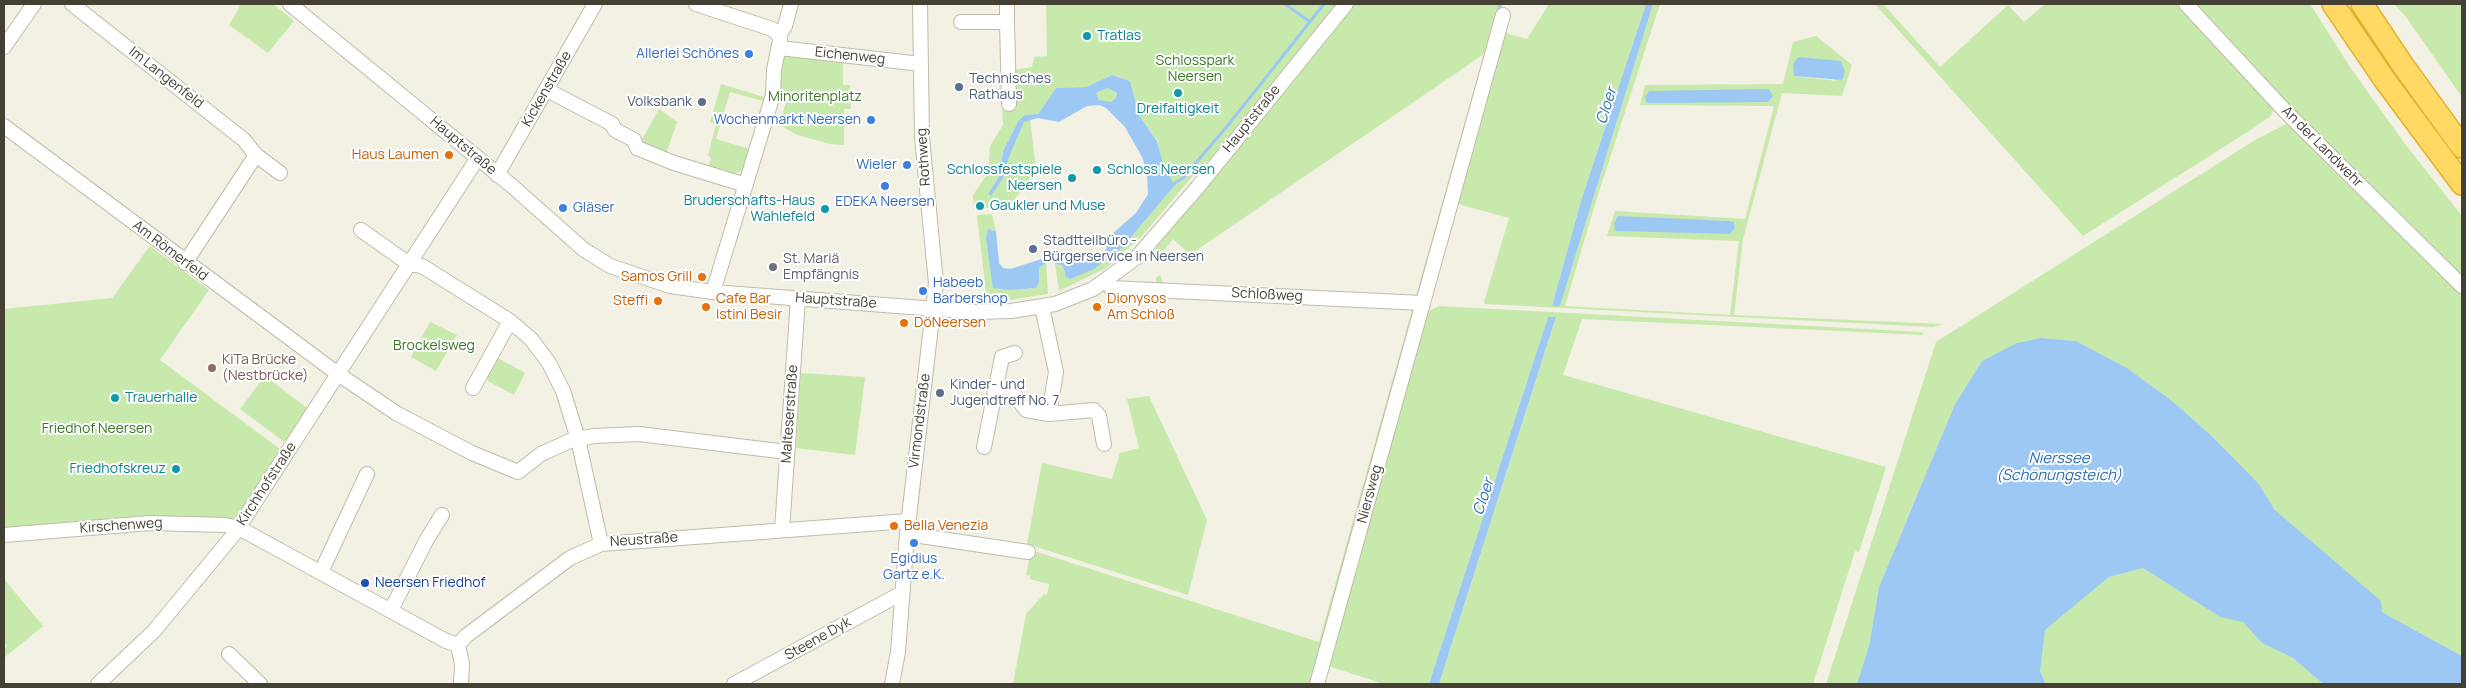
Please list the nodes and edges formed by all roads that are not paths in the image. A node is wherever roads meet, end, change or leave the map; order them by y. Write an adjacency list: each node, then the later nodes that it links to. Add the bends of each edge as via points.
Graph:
1 (34, 4): 17 (street)
2 (72, 4): 23 (street, Im Langenfeld, via 244,140)
3 (290, 4): 24 (street, Hauptstraße)
4 (595, 4): 19 (street, Kickenstraße)
5 (696, 4): 16 (street, Eichenweg, via 772,29)
6 (791, 4): 16 (street)
7 (920, 4): 18 (street, Rothweg)
8 (1007, 4): 15 (street)
9 (1346, 4): 37 (street, Hauptstraße, via 1137,257 1093,289)
10 (2186, 4): 32 (street, An der Landwehr, via 2286,112)
11 (2333, 4): 28 (highway)
12 (2362, 4): 22 (highway)
13 (1503, 15): 36 (street, Niersweg)
14 (961, 22): 15 (street)
15 (1007, 22): 20 (street)
16 (780, 42): 18 (street, Eichenweg); 27 (street, via 772,96)
17 (4, 47)
18 (921, 64): 38 (street, Rothweg, via 922,151 935,277)
19 (547, 90): 26 (street, Kickenstraße); 27 (street, via 612,124 615,130 634,140 637,148 674,163)
20 (1009, 104)
21 (4, 126): 30 (street, Am Römerfeld)
22 (2462, 146)
23 (256, 155): 25 (street, Im Langenfeld); 30 (street)
24 (478, 159): 26 (street, Hauptstraße); 31 (street, Kirchhofstraße)
25 (280, 173)
26 (497, 174): 34 (street, Hauptstraße, via 583,248 610,266 670,286)
27 (746, 184): 34 (street)
28 (2462, 184)
29 (361, 230): 31 (street)
30 (185, 263): 41 (street, Am Römerfeld)
31 (409, 264): 39 (street, via 422,266); 41 (street, Kirchhofstraße)
32 (2462, 286)
33 (1111, 288): 36 (street, Schloßweg)
34 (713, 292): 35 (street, Hauptstraße)
35 (798, 299): 38 (street, Hauptstraße); 48 (street, Malteserstraße)
36 (1422, 303): 67 (street, Niersweg)
37 (1042, 307): 38 (street, Hauptstraße, via 976,312); 44 (street, via 1056,372)
38 (933, 309): 51 (street, Virmondstraße)
39 (510, 321): 42 (street); 45 (street, via 531,339 549,363 563,391)
40 (1015, 353): 47 (street, via 1002,357)
41 (338, 374): 45 (street, Am Römerfeld, via 396,413 472,453 518,472 541,454); 52 (street, Kirchhofstraße)
42 (473, 388)
43 (1007, 393): 44 (street, via 1014,394 1026,410)
44 (1048, 414): 46 (street, via 1094,410 1099,416)
45 (578, 439): 48 (street, via 640,434); 55 (street)
46 (1104, 444)
47 (984, 447)
48 (787, 452): 53 (street, Malteserstraße)
49 (367, 474): 57 (street)
50 (442, 515): 59 (street)
51 (908, 527): 53 (street, Neustraße); 56 (street); 58 (street, Virmondstraße)
52 (238, 528): 54 (street, Kirschenweg, via 150,523); 57 (street); 62 (street, Kirchhofstraße, via 154,631)
53 (782, 530): 55 (street, Neustraße)
54 (4, 535)
55 (601, 544): 60 (street, Neustraße, via 570,558)
56 (1028, 552)
57 (321, 572): 59 (street)
58 (902, 593): 65 (street, Steene Dyk); 66 (street, Virmondstraße)
59 (391, 610): 60 (street)
60 (458, 645): 64 (street, via 462,664)
61 (229, 654): 63 (street)
62 (98, 684)
63 (260, 684)
64 (461, 684)
65 (734, 684)
66 (892, 684)
67 (1317, 684)

